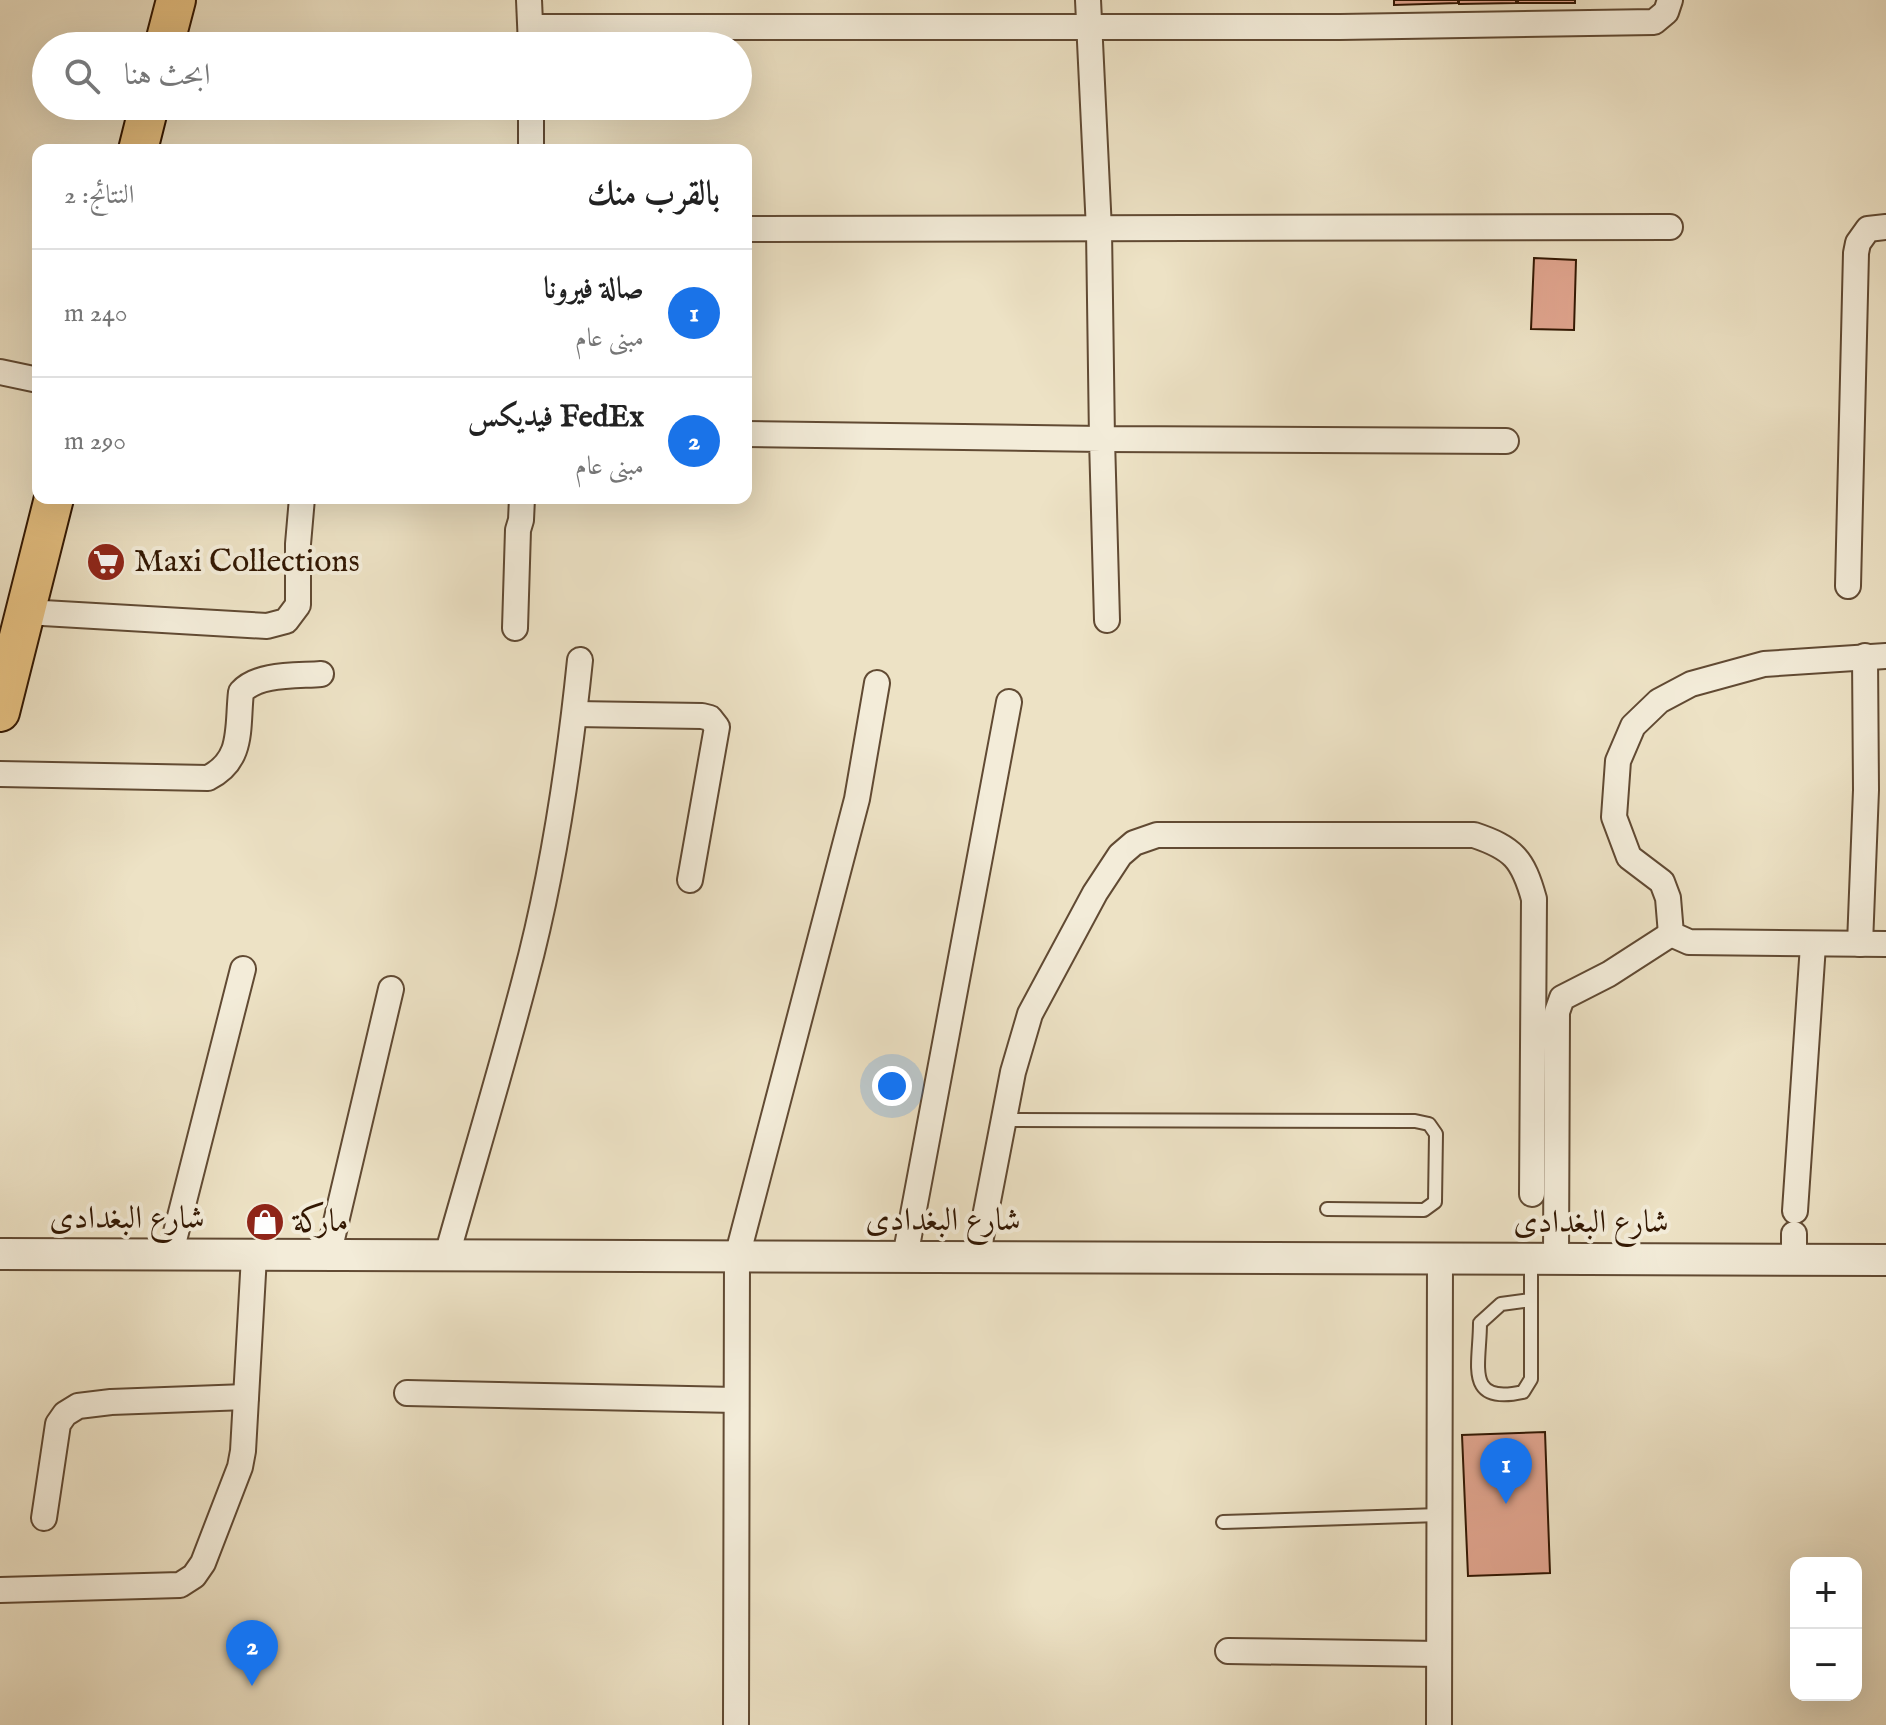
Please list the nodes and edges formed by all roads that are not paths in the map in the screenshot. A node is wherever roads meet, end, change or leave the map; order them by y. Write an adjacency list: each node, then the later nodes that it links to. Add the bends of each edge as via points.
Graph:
1 (176, 0): 6 (main road)
2 (529, 0): 7 (street)
3 (1088, 0): 5 (street)
4 (1670, 0): 5 (street, via 1654,22)
5 (1088, 26): 8 (street); 16 (street)
6 (168, 32)
7 (531, 32)
8 (752, 33)
9 (146, 120): 11 (main road)
10 (531, 120): 12 (street)
11 (140, 144)
12 (531, 144)
13 (1670, 227): 16 (street)
14 (1886, 227): 25 (street, via 1868,229 1856,253)
15 (752, 229): 16 (street)
16 (1099, 230): 20 (street)
17 (0, 372): 18 (street)
18 (32, 379)
19 (752, 434): 20 (street)
20 (1102, 439): 21 (street); 26 (street)
21 (1506, 441)
22 (52, 504): 27 (main road)
23 (301, 504): 27 (street, via 298,605 286,621 267,626)
24 (522, 504): 28 (street)
25 (1848, 586)
26 (1107, 620)
27 (20, 621): 34 (main road)
28 (515, 628)
29 (1875, 656): 38 (street, via 1764,664 1691,684 1659,701 1633,726 1618,761 1614,817 1629,857 1662,882); 39 (street)
30 (580, 660): 35 (street)
31 (321, 674): 36 (street, via 247,685 241,692 235,754 208,778)
32 (877, 683): 53 (street, via 857,799)
33 (1009, 702): 54 (street)
34 (1, 707)
35 (575, 714): 37 (street, via 702,716 717,727); 49 (street, via 556,839 526,977)
36 (0, 774)
37 (690, 880)
38 (1671, 934): 41 (street, via 1689,942); 57 (street, via 1562,998)
39 (1860, 944): 40 (street); 41 (street)
40 (1886, 944)
41 (1813, 945): 47 (street)
42 (243, 969): 50 (street)
43 (391, 989): 52 (street)
44 (1003, 1120): 45 (street, via 1030,1014 1095,893 1134,843 1157,835 1474,835 1512,852 1527,873 1534,899); 46 (lane, via 1429,1124 1436,1134 1435,1202 1424,1210); 55 (street)
45 (1532, 1194)
46 (1327, 1209)
47 (1794, 1235): 57 (street, شارع البغدادى); 58 (street, شارع البغدادى)
48 (0, 1254): 50 (street, شارع البغدادى)
49 (447, 1255): 52 (street, شارع البغدادى); 53 (street, شارع البغدادى)
50 (170, 1256): 51 (street, شارع البغدادى)
51 (254, 1256): 52 (street, شارع البغدادى); 61 (street)
52 (328, 1256)
53 (737, 1257): 54 (street, شارع البغدادى); 62 (street)
54 (905, 1257): 55 (street, شارع البغدادى)
55 (977, 1258): 56 (street, شارع البغدادى)
56 (1440, 1259): 57 (street, شارع البغدادى); 63 (street)
57 (1543, 1259): 59 (lane)
58 (1886, 1260)
59 (1531, 1300): 59 (lane, via 1531,1379 1523,1392 1501,1397 1487,1393 1480,1384 1480,1323 1501,1304)
60 (407, 1393): 62 (street)
61 (246, 1397): 64 (street, via 78,1406 58,1424); 66 (street, via 240,1467 194,1576 180,1585)
62 (736, 1400): 69 (street)
63 (1439, 1515): 65 (lane); 68 (street)
64 (44, 1518)
65 (1223, 1522)
66 (0, 1590)
67 (1228, 1651): 68 (street)
68 (1439, 1654): 70 (street)
69 (736, 1725)
70 (1439, 1725)

